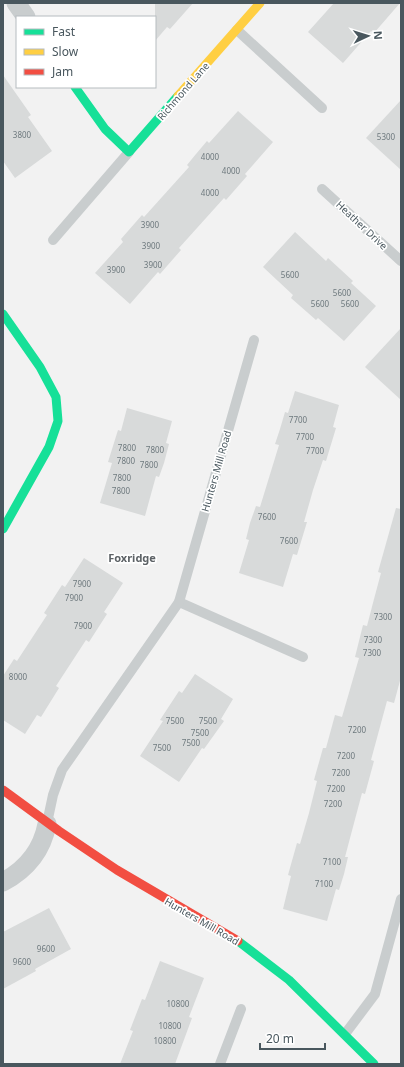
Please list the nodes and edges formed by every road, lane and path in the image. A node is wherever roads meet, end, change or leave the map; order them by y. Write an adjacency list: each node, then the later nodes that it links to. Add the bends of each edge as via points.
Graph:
1 (16, 3): 3 (street)
2 (260, 3): 4 (street, Richmond Lane)
3 (25, 16)
4 (237, 30): 6 (lane); 7 (street, Richmond Lane)
5 (76, 88): 7 (street, via 105,129)
6 (322, 108)
7 (129, 152): 9 (lane, Richmond Lane)
8 (322, 189): 10 (lane, Heather Drive)
9 (53, 240)
10 (401, 262)
11 (3, 314): 13 (street, via 40,367 56,397 58,421 50,447)
12 (254, 340): 14 (lane, Hunters Mill Road)
13 (3, 530)
14 (178, 602): 15 (lane); 17 (lane, Hunters Mill Road, via 62,770)
15 (303, 657)
16 (3, 790): 17 (street, Hunters Mill Road)
17 (47, 824): 18 (street, Hunters Mill Road, via 44,839 26,866); 21 (street, Hunters Mill Road, via 155,894 232,936 282,975)
18 (3, 882)
19 (401, 899): 21 (lane, via 375,994)
20 (241, 1009): 22 (lane)
21 (345, 1034): 23 (street, Hunters Mill Road)
22 (220, 1064)
23 (374, 1064)

